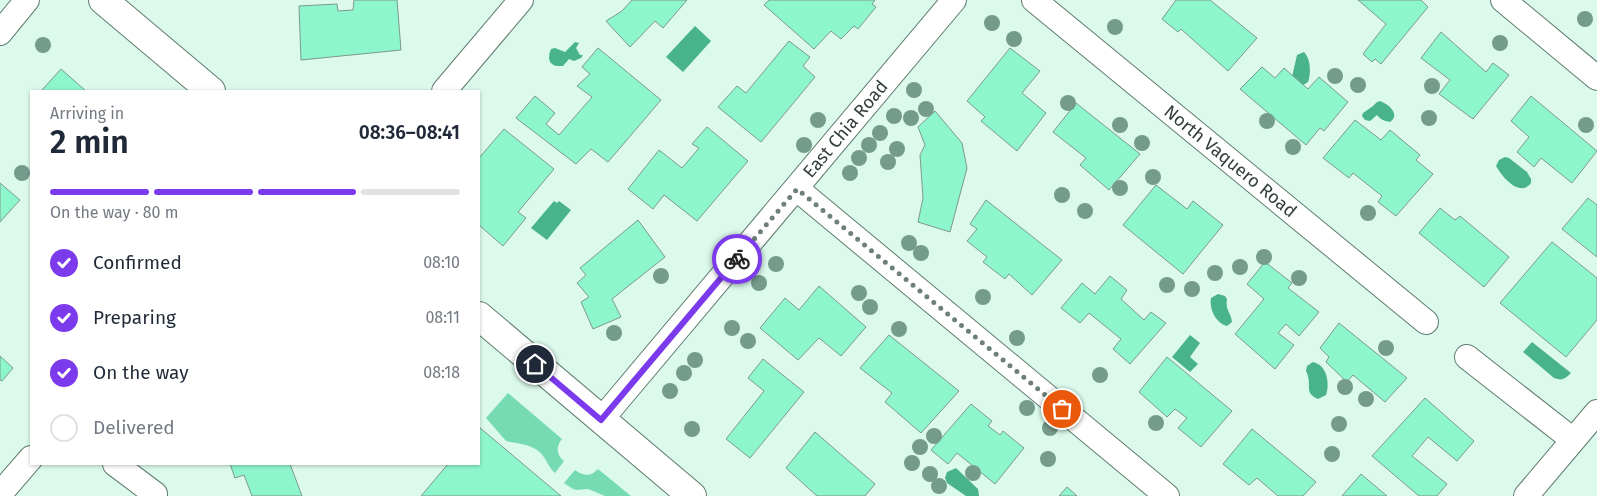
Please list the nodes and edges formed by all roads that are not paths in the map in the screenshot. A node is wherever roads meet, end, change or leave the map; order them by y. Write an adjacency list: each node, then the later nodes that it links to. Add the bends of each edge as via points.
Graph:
1 (28, 0): 7 (street)
2 (103, 0): 9 (street)
3 (521, 0): 10 (street)
4 (954, 0): 11 (street, East Chia Road)
5 (1034, 0): 13 (street, North Vaquero Road)
6 (1503, 0): 8 (street)
7 (0, 33)
8 (1597, 78)
9 (210, 90)
10 (445, 90)
11 (797, 189): 16 (street, East Chia Road); 23 (street)
12 (480, 317): 16 (street)
13 (1426, 322)
14 (1467, 356): 17 (street)
15 (1597, 412): 17 (street)
16 (601, 420): 22 (street)
17 (1573, 440): 24 (street)
18 (30, 459): 20 (street)
19 (116, 465): 21 (street)
20 (0, 494)
21 (156, 494)
22 (692, 496)
23 (1166, 496)
24 (1526, 496)

